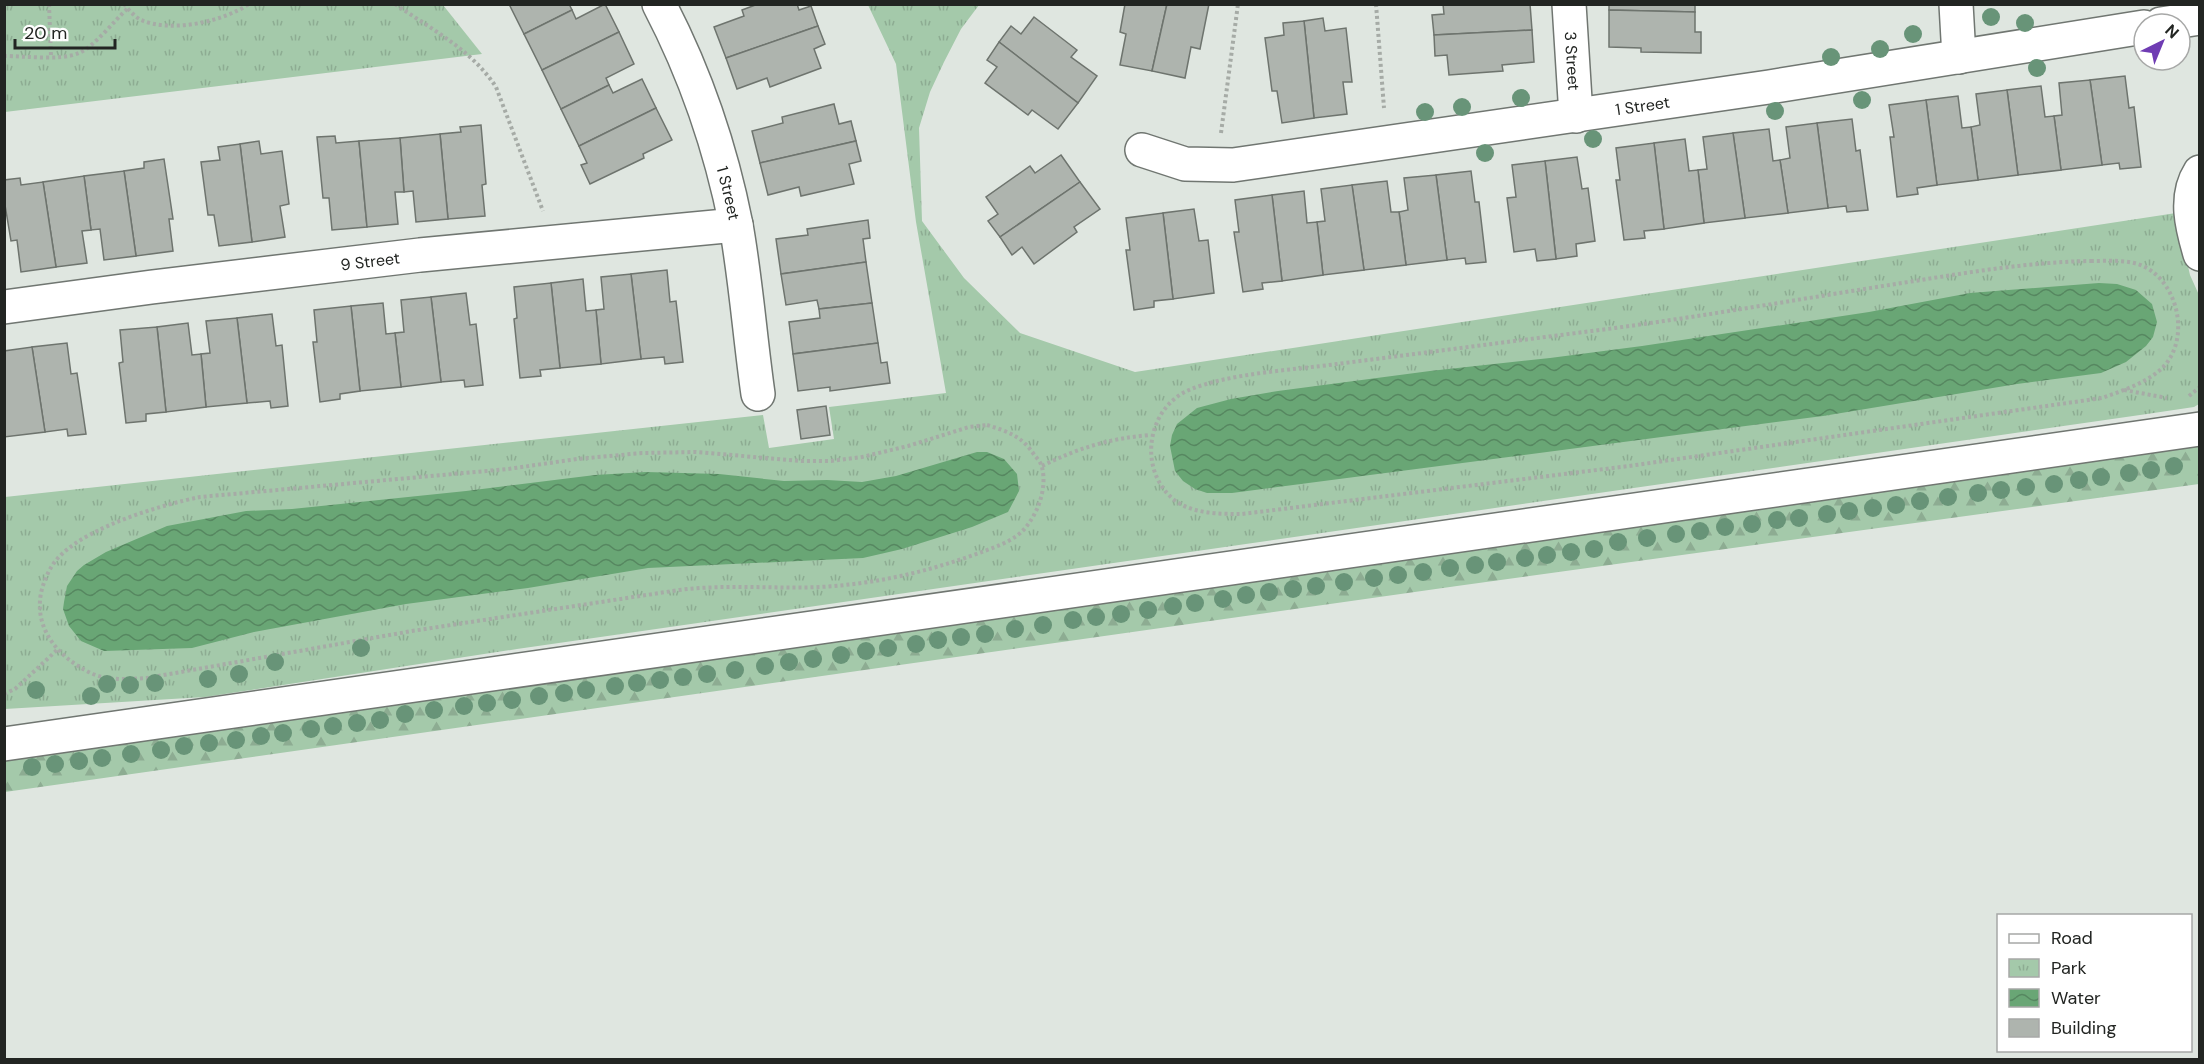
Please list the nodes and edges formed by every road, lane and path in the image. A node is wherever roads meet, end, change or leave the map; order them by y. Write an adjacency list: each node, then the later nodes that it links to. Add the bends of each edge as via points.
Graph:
1 (49, 4): 13 (path)
2 (124, 4): 10 (path)
3 (249, 4): 10 (path, via 207,22 176,25 139,19)
4 (395, 4): 21 (path, via 463,51 487,73 496,87)
5 (659, 4): 20 (street, 1 Street, via 680,44 712,132)
6 (1238, 4): 18 (path)
7 (1376, 4): 16 (path)
8 (1569, 4): 15 (street, 3 Street)
9 (1956, 4): 14 (street)
10 (128, 9): 13 (path, via 80,52)
11 (2132, 29): 14 (street, 1 Street)
12 (4, 56): 13 (path)
13 (51, 56)
14 (1959, 57): 15 (street, 1 Street)
15 (1576, 116): 16 (street, 1 Street)
16 (1386, 144): 18 (street, 1 Street, via 1233,165)
17 (1142, 150): 18 (street, 1 Street, via 1185,164)
18 (1217, 163)
19 (2199, 172): 22 (street, via 2190,200)
20 (736, 225): 21 (street, 9 Street); 26 (street, 1 Street)
21 (554, 243): 23 (street, 9 Street, via 420,255)
22 (2199, 254)
23 (4, 307)
24 (2199, 387): 27 (path)
25 (2123, 390): 28 (path); 30 (path, via 2102,398 1664,461 1242,513 1208,513 1173,499 1155,469); 30 (path, via 2149,378 2171,357 2177,335 2172,293 2156,274 2130,262 2051,262 1620,327 1244,377 1186,391 1159,417)
26 (758, 394)
27 (2184, 397)
28 (2177, 400)
29 (2199, 429): 34 (street)
30 (1151, 435): 31 (path, via 1096,443)
31 (1042, 466): 32 (path, via 1044,487 1040,502 1026,527 1006,543 930,570 882,581 822,587 711,586 679,590 412,631 147,678 95,675); 32 (path, via 1028,445 1012,433 987,425 862,457 831,461 696,452 642,453 200,497 162,506 107,527 60,555 50,569 39,602 46,636)
32 (57, 650): 33 (path, via 15,689)
33 (4, 694)
34 (4, 744)

